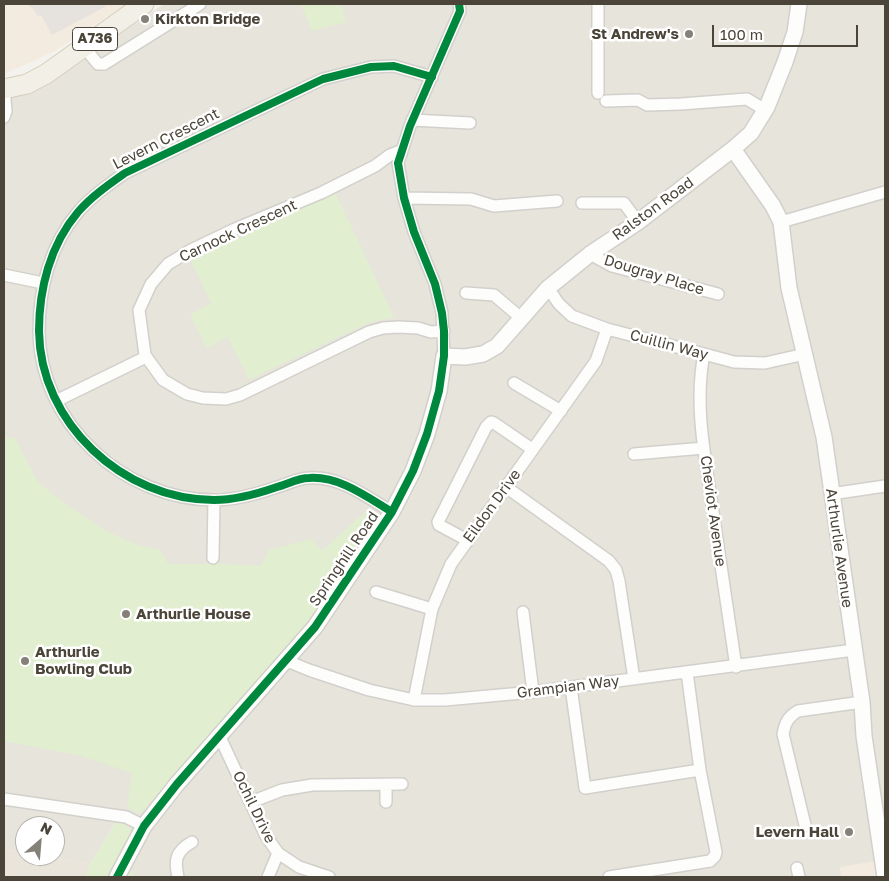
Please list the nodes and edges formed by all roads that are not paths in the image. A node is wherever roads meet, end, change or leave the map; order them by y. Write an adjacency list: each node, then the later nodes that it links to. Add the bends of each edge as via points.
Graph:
1 (144, 4): 6 (main road, A736)
2 (200, 4): 6 (street, via 104,64 98,64)
3 (460, 4): 7 (street, Springhill Road, via 460,11)
4 (598, 4): 9 (street, via 602,97 638,100 647,105 747,99)
5 (799, 4): 9 (street, Ralston Road, via 791,44)
6 (84, 47): 8 (main road, A736, via 27,84)
7 (432, 77): 11 (street, Springhill Road); 23 (street, Levern Crescent, via 394,66 371,67 322,79 125,173 78,212 57,243)
8 (4, 89): 10 (street)
9 (765, 110): 13 (street, Ralston Road, via 751,133)
10 (4, 117)
11 (412, 120): 12 (street); 14 (street, Springhill Road)
12 (470, 123)
13 (733, 149): 19 (street, Ralston Road); 20 (street)
14 (400, 151): 16 (street, Springhill Road, via 398,163); 32 (street, Carnock Crescent, via 321,193 190,250 168,264 150,284 139,310)
15 (885, 192): 20 (street)
16 (404, 198): 17 (street, via 471,199 494,206); 29 (street, Springhill Road, via 435,284)
17 (557, 202)
18 (582, 202): 19 (street, via 624,203)
19 (638, 222): 21 (street, Ralston Road)
20 (781, 222): 31 (street, Arthurlie Avenue, via 789,288)
21 (590, 254): 24 (street, Ralston Road); 26 (street, Dougray Place, via 612,266)
22 (4, 275): 23 (street)
23 (43, 283): 35 (street, Levern Crescent, via 39,344 45,375)
24 (548, 288): 27 (street, Ralston Road); 28 (street, Cuillin Way, via 572,316)
25 (466, 293): 27 (street, via 494,295)
26 (718, 294)
27 (521, 318): 33 (street, Ralston Road, via 496,346 484,354)
28 (606, 329): 30 (street, Cuillin Way); 36 (street, Eildon Drive, via 596,361)
29 (444, 331): 32 (street, Carnock Crescent, via 398,327 369,332 253,390 226,399 187,394 162,380); 33 (street, Springhill Road)
30 (704, 354): 31 (street, Cuillin Way, via 734,362 765,363); 38 (street, Cheviot Avenue, via 699,392)
31 (805, 354): 42 (street, Arthurlie Avenue, via 824,437)
32 (146, 356): 35 (street)
33 (444, 356): 44 (street, Springhill Road, via 427,434)
34 (514, 383): 36 (street)
35 (56, 401): 43 (street, Levern Crescent, via 67,421 106,463 160,491)
36 (561, 412): 37 (street, Eildon Drive)
37 (532, 448): 41 (street, Eildon Drive); 45 (street, via 492,422 486,427 438,522)
38 (704, 448): 39 (street); 52 (street, Cheviot Avenue)
39 (634, 454)
40 (885, 486): 42 (street)
41 (506, 487): 45 (street, Eildon Drive); 54 (street, via 609,561 616,570)
42 (831, 494): 50 (street, Arthurlie Avenue)
43 (214, 500): 44 (street, Levern Crescent, via 238,498 310,477 350,487); 46 (street)
44 (392, 512): 51 (street, Springhill Road, via 321,619)
45 (466, 540): 48 (street, Eildon Drive, via 445,576)
46 (214, 558)
47 (376, 592): 48 (street)
48 (432, 609): 57 (street, Eildon Drive)
49 (523, 612): 56 (street)
50 (854, 650): 52 (street, Grampian Way); 58 (street, Arthurlie Avenue)
51 (287, 660): 57 (street, Grampian Way, via 369,690); 59 (street, Springhill Road)
52 (736, 667): 53 (street, Grampian Way)
53 (687, 672): 54 (street, Grampian Way); 60 (street)
54 (634, 679): 55 (street, Grampian Way)
55 (571, 687): 56 (street, Grampian Way); 60 (street, via 585,788)
56 (533, 692): 57 (street, Grampian Way)
57 (414, 700)
58 (862, 702): 66 (street, via 798,711 785,723 783,734); 70 (street, Arthurlie Avenue, via 864,736)
59 (219, 735): 64 (street, Ochil Drive); 67 (street, Springhill Road)
60 (700, 770): 75 (street, via 715,856 710,861)
61 (386, 784): 62 (street); 64 (street, via 312,785 282,790); 65 (street)
62 (402, 784)
63 (4, 799): 67 (street, via 126,817)
64 (250, 802): 69 (street, Ochil Drive)
65 (386, 802)
66 (805, 825)
67 (144, 826): 71 (street, Springhill Road)
68 (192, 842): 72 (street, via 182,848 177,858)
69 (278, 853): 73 (street); 74 (street, Ochil Drive, via 299,867)
70 (883, 853): 76 (street, Arthurlie Avenue)
71 (117, 877)
72 (178, 877)
73 (268, 877)
74 (329, 877)
75 (609, 877)
76 (885, 877)

